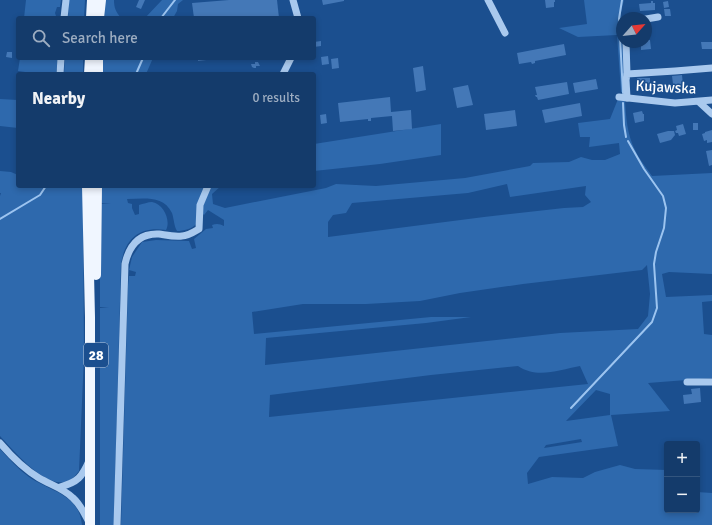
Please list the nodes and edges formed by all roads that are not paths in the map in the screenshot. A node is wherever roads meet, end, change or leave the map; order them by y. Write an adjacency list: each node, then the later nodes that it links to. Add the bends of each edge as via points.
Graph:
1 (66, 0): 6 (street)
2 (92, 0): 7 (main road)
3 (101, 0): 8 (main road)
4 (293, 0): 9 (street)
5 (488, 0): 12 (street)
6 (64, 16)
7 (91, 16)
8 (99, 16)
9 (297, 16)
10 (658, 17): 11 (street)
11 (652, 18)
12 (505, 33)
13 (626, 48): 23 (street)
14 (61, 60): 19 (street)
15 (90, 60): 20 (main road)
16 (98, 60): 21 (main road)
17 (290, 60): 22 (street)
18 (712, 68): 23 (street)
19 (60, 72)
20 (89, 72)
21 (98, 72)
22 (284, 72)
23 (627, 74): 25 (street)
24 (619, 97): 25 (street, Kujawska)
25 (627, 98): 27 (street, Kujawska, via 675,103)
26 (712, 100): 27 (street, Kujawska)
27 (699, 102): 28 (street)
28 (712, 114)
29 (88, 188): 35 (main road, 28)
30 (96, 188): 37 (main road, 28)
31 (207, 188): 38 (street, via 200,204 199,229 182,236 158,234 140,238 127,253 124,264)
32 (687, 382): 33 (street)
33 (712, 382)
34 (0, 443): 36 (street, via 29,471)
35 (90, 459): 36 (street, via 81,477); 37 (main road, 28)
36 (60, 487): 37 (street, via 79,504)
37 (92, 525)
38 (117, 525)

